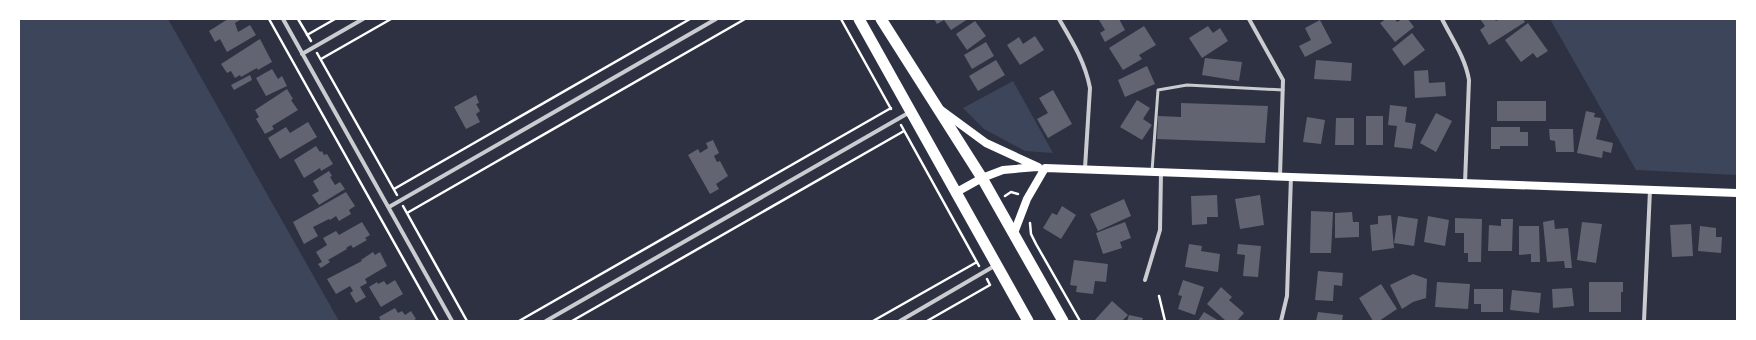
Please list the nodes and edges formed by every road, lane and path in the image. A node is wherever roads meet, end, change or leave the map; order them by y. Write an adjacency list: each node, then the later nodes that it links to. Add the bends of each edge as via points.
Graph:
1 (269, 19): 50 (path)
2 (283, 19): 18 (street)
3 (298, 19): 16 (path)
4 (335, 19): 16 (path)
5 (363, 19): 17 (street)
6 (391, 19): 19 (path)
7 (690, 19): 34 (path)
8 (716, 19): 40 (street)
9 (745, 19): 42 (path)
10 (841, 19): 22 (path)
11 (859, 19): 23 (highway)
12 (881, 19): 21 (highway)
13 (1059, 19): 27 (street, via 1082,60 1089,82)
14 (1249, 19): 20 (street, via 1283,80)
15 (1442, 19): 33 (street, via 1463,57 1469,80)
16 (307, 35): 17 (path)
17 (314, 47): 18 (street); 19 (path)
18 (302, 54): 41 (street)
19 (321, 59): 34 (path)
20 (1283, 90): 28 (lane, via 1187,86 1158,90); 30 (street)
21 (936, 106): 26 (main road, via 986,143); 32 (highway)
22 (891, 108): 24 (path); 53 (path)
23 (910, 112): 24 (street); 36 (highway)
24 (897, 119): 25 (path); 54 (street)
25 (904, 131): 45 (path); 55 (path)
26 (1042, 167): 27 (main road); 32 (main road, via 1004,170); 44 (main road)
27 (1085, 168): 28 (main road)
28 (1152, 171): 29 (main road)
29 (1161, 171): 30 (main road); 48 (street, via 1160,230)
30 (1280, 176): 31 (main road)
31 (1291, 176): 33 (main road); 63 (street, via 1286,296)
32 (982, 178): 36 (main road); 44 (highway)
33 (1465, 183): 35 (main road)
34 (394, 189): 40 (path)
35 (1650, 190): 37 (main road); 64 (street)
36 (955, 193): 46 (highway)
37 (1737, 193)
38 (1006, 194): 39 (path, via 1011,192)
39 (1021, 195)
40 (401, 201): 41 (street); 42 (path)
41 (389, 207): 51 (street)
42 (407, 213): 52 (path)
43 (1029, 221): 61 (path, via 1036,244)
44 (1014, 233): 60 (highway)
45 (977, 262): 47 (path); 56 (path)
46 (996, 265): 47 (street); 59 (highway)
47 (983, 273): 57 (street); 58 (path, via 990,285)
48 (1145, 280)
49 (1160, 296): 62 (path)
50 (438, 321)
51 (452, 321)
52 (467, 321)
53 (519, 321)
54 (546, 321)
55 (572, 321)
56 (873, 321)
57 (900, 321)
58 (927, 321)
59 (1028, 321)
60 (1063, 321)
61 (1080, 321)
62 (1165, 321)
63 (1281, 321)
64 (1644, 321)

